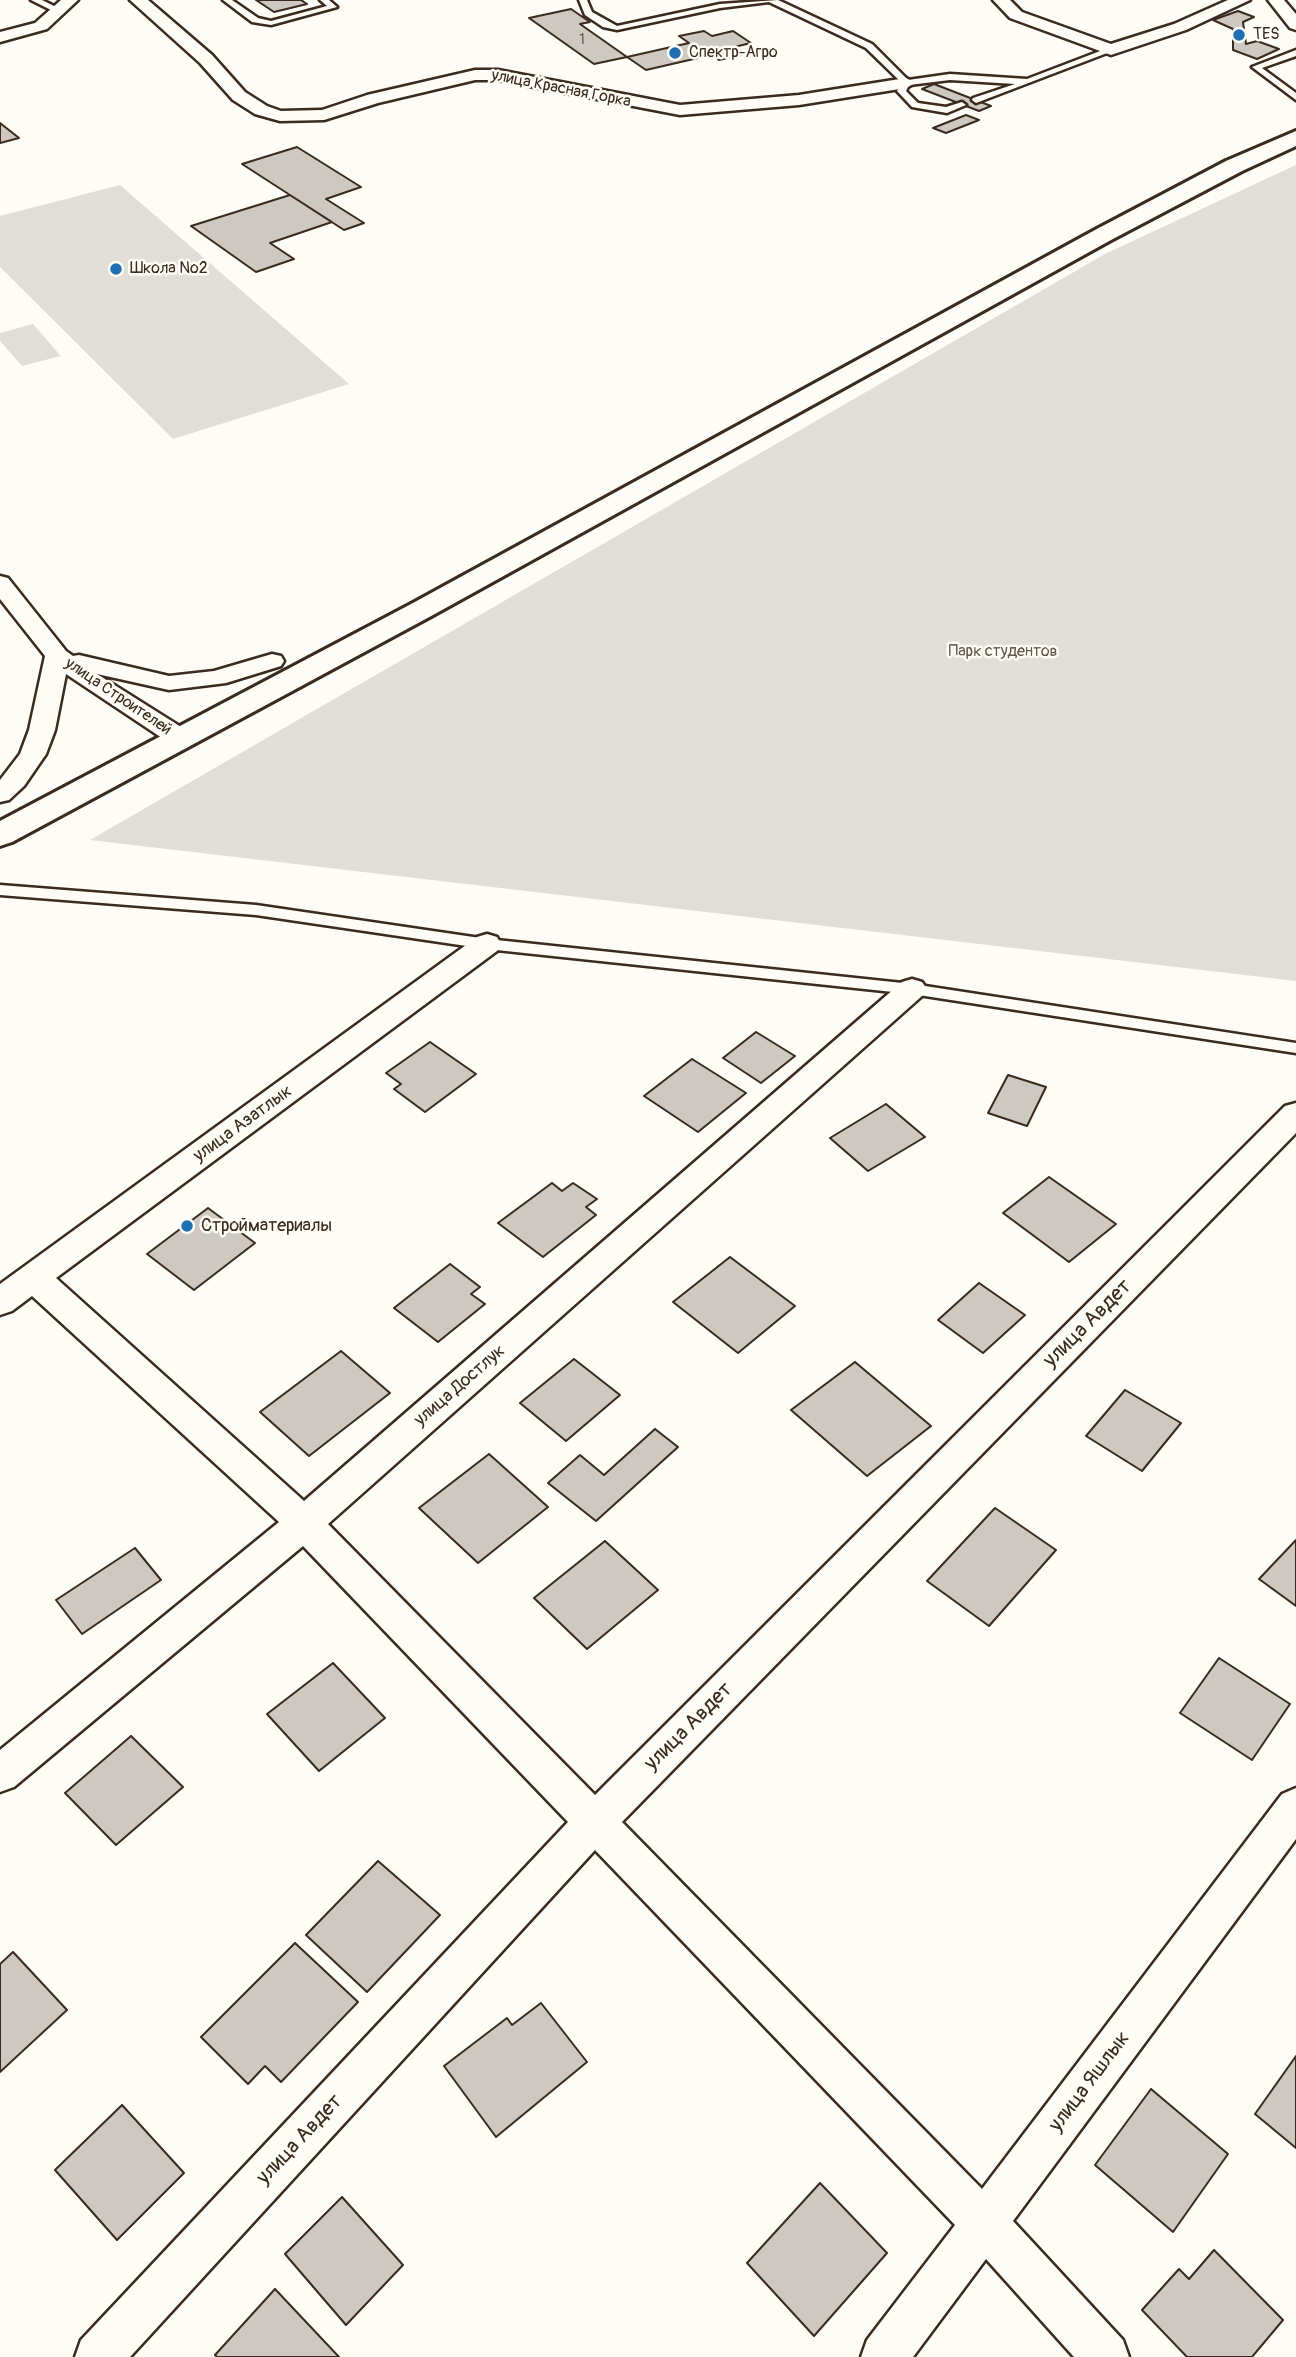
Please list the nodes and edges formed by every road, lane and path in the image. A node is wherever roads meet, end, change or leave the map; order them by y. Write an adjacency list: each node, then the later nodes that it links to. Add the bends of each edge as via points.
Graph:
1 (35, 0): 10 (lane)
2 (138, 0): 16 (street, улица Красная Горка, via 240,96 281,116 324,116 373,99 475,75 498,75 680,110 799,100)
3 (228, 0): 4 (lane, via 255,20 271,23 333,7)
4 (324, 0)
5 (583, 0): 6 (lane, via 588,13 617,28)
6 (770, 0): 16 (lane, via 869,46)
7 (1001, 0): 13 (street, via 1016,15)
8 (1242, 0): 13 (street)
9 (1276, 0): 11 (street)
10 (64, 5): 12 (street, via 41,26)
11 (1296, 25)
12 (0, 37)
13 (1111, 50): 15 (lane)
14 (1296, 53): 17 (lane, via 1256,67)
15 (1028, 82): 16 (lane, via 950,77); 18 (lane)
16 (906, 83): 19 (lane, via 901,91 915,105 947,110)
17 (1296, 97)
18 (976, 100)
19 (962, 104)
20 (1296, 116): 22 (main road, via 1077,221)
21 (1296, 138): 27 (main road, via 1079,248 447,596)
22 (444, 569)
23 (0, 583): 25 (street, улица Строителей)
24 (297, 648): 26 (main road)
25 (57, 656): 26 (street, улица Строителей, via 169,683 217,678); 27 (street, улица Строителей); 28 (street, via 33,754)
26 (272, 661): 27 (main road)
27 (176, 719): 29 (main road); 30 (main road)
28 (0, 794)
29 (0, 805)
30 (0, 835)
31 (0, 890): 32 (lane, via 256,910)
32 (486, 944): 33 (lane); 36 (street, улица Азатлык)
33 (912, 989): 34 (lane); 38 (street, улица Достлук)
34 (1296, 1048)
35 (1296, 1114): 41 (street, улица Авдет)
36 (34, 1278): 37 (street, улица Азатлык); 38 (street)
37 (0, 1302)
38 (304, 1523): 39 (street, улица Достлук); 41 (street)
39 (0, 1774)
40 (1296, 1807): 42 (street, улица Яшлык)
41 (596, 1822): 42 (street); 43 (street, улица Авдет)
42 (984, 2224): 44 (street, улица Яшлык); 45 (street)
43 (98, 2357)
44 (884, 2357)
45 (1106, 2357)

